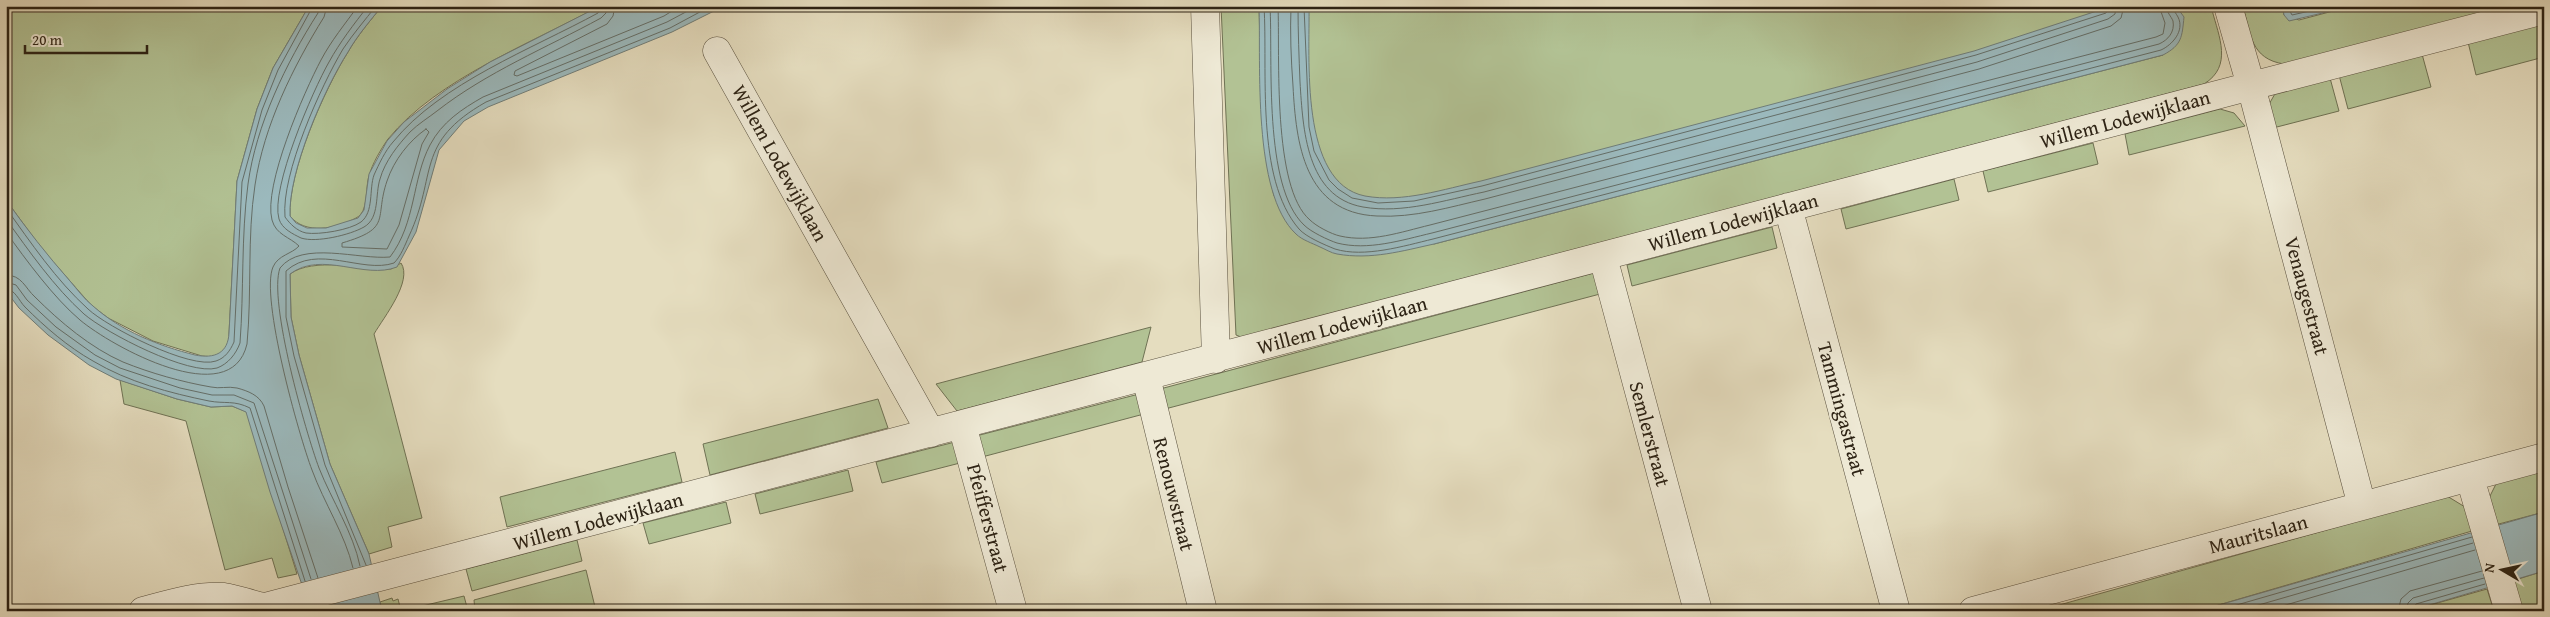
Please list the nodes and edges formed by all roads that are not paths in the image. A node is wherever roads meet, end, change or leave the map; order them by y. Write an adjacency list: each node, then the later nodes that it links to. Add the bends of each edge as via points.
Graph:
1 (1205, 6): 8 (street)
2 (2228, 6): 5 (street)
3 (2544, 10): 5 (street, Willem Lodewijklaan)
4 (717, 51): 11 (street, Willem Lodewijklaan)
5 (2251, 86): 6 (street, Willem Lodewijklaan); 14 (street, Venaugestraat)
6 (1788, 207): 7 (street, Willem Lodewijklaan); 21 (street, Tammingastraat)
7 (1603, 257): 8 (street, Willem Lodewijklaan); 20 (street, Semlerstraat)
8 (1216, 358): 9 (street, Willem Lodewijklaan)
9 (1146, 377): 10 (street, Willem Lodewijklaan); 19 (street, Renouwstraat)
10 (962, 425): 11 (street, Willem Lodewijklaan); 18 (street, Pfeifferstraat)
11 (931, 433): 16 (street, Willem Lodewijklaan)
12 (2544, 457): 13 (street, Mauritslaan)
13 (2470, 478): 14 (street, Mauritslaan); 15 (street)
14 (2362, 506): 22 (street, Mauritslaan)
15 (2506, 601)
16 (263, 609): 17 (street, Willem Lodewijklaan, via 233,599 214,597 183,600)
17 (143, 611)
18 (1014, 611)
19 (1203, 611)
20 (1698, 611)
21 (1896, 611)
22 (1973, 611)

